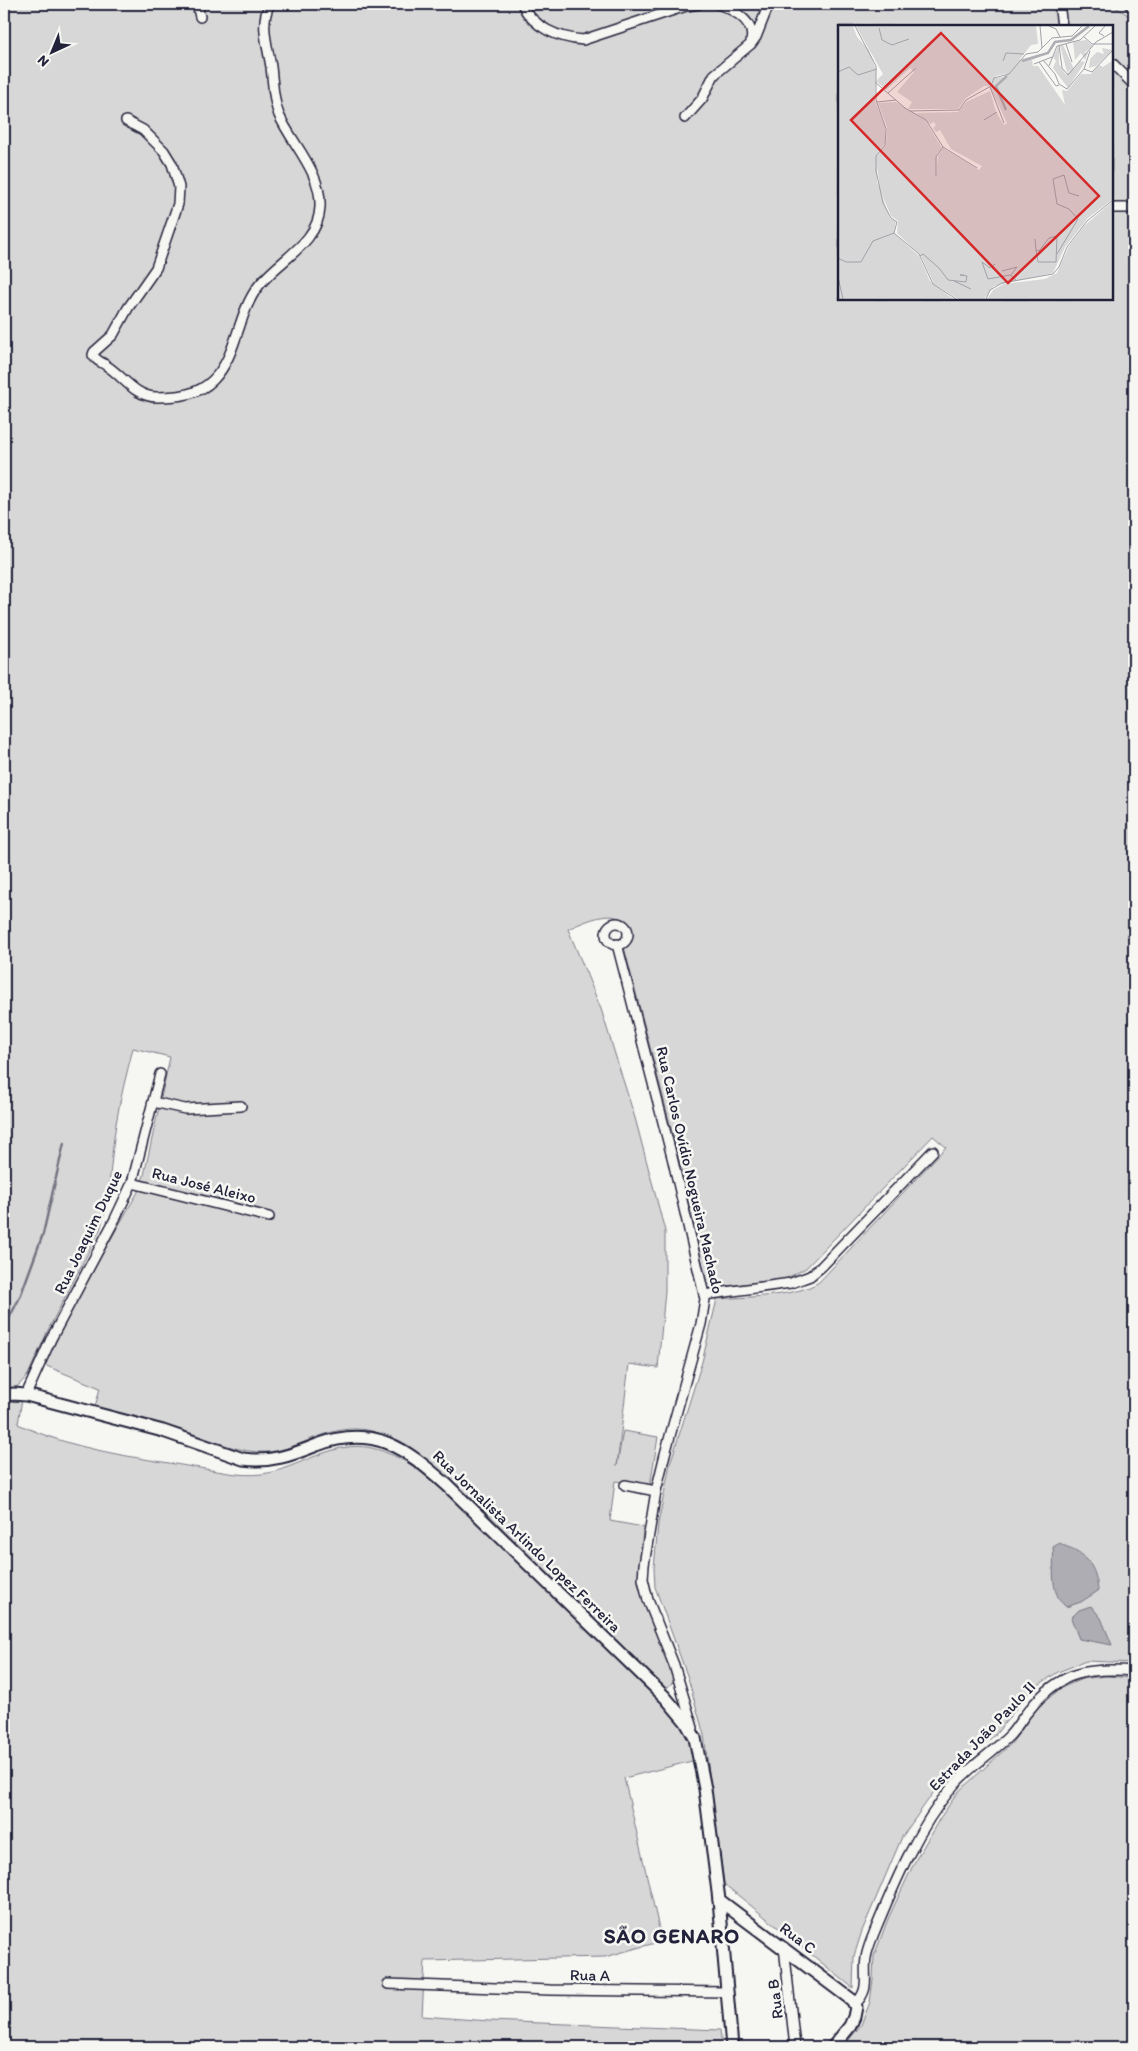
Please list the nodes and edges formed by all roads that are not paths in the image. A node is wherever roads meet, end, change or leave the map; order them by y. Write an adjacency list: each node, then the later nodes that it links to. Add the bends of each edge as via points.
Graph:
1 (197, 4): 10 (street)
2 (270, 4): 16 (street, via 265,23 266,45 275,102 282,122 311,170 317,184 320,207 316,226 308,238 256,289 222,370 199,391 190,394 144,395 93,355 114,335 156,268 178,204 179,187 164,151 143,130)
3 (522, 4): 4 (street, via 527,13 547,30 583,40)
4 (699, 4)
5 (718, 4): 12 (street, via 736,13 750,26 752,33)
6 (769, 4): 12 (street, via 756,37)
7 (1059, 4): 11 (street)
8 (1129, 4): 9 (street)
9 (1134, 7)
10 (200, 17)
11 (1062, 25)
12 (748, 46): 15 (street, via 714,75 702,99)
13 (1113, 64): 14 (street)
14 (1134, 85)
15 (685, 118)
16 (126, 121)
17 (1113, 208): 18 (street)
18 (1134, 208)
19 (617, 944): 26 (street, Rua Carlos Ovídio Nogueira Machado)
20 (160, 1074): 21 (street, Rua Joaquim Duque)
21 (153, 1102): 22 (street, via 186,1108); 24 (street, Rua Joaquim Duque)
22 (241, 1106)
23 (933, 1151): 26 (street, via 810,1276 778,1286)
24 (132, 1183): 25 (street, Rua José Aleixo); 28 (street, Rua Joaquim Duque, via 60,1321)
25 (268, 1217)
26 (704, 1295): 30 (street, Rua Carlos Ovídio Nogueira Machado, via 702,1324)
27 (4, 1396): 28 (street, Rua Jornalista Arlindo Lopez Ferreira)
28 (26, 1396): 32 (street, Rua Jornalista Arlindo Lopez Ferreira, via 163,1431 250,1460 275,1460 355,1436 396,1447 429,1469 530,1564 678,1710)
29 (625, 1485): 30 (street)
30 (656, 1491): 32 (street, Rua Carlos Ovídio Nogueira Machado, via 644,1566 645,1589 674,1665)
31 (1134, 1671): 37 (street, Estrada João Paulo II, via 1092,1670 1068,1677 1045,1693 1011,1734 952,1786 924,1827 888,1899 866,1959 864,1993)
32 (695, 1738): 33 (street, Rua Carlos Ovídio Nogueira Machado)
33 (719, 1900): 34 (street, Rua C); 36 (street, Rua Carlos Ovídio Nogueira Machado)
34 (784, 1947): 37 (street, Rua C); 39 (street, Rua B)
35 (388, 1984): 36 (street, Rua A)
36 (727, 1992): 38 (street, Rua Carlos Ovídio Nogueira Machado)
37 (855, 2004): 40 (street, Estrada João Paulo II, via 854,2017)
38 (732, 2047)
39 (795, 2047)
40 (833, 2047)

